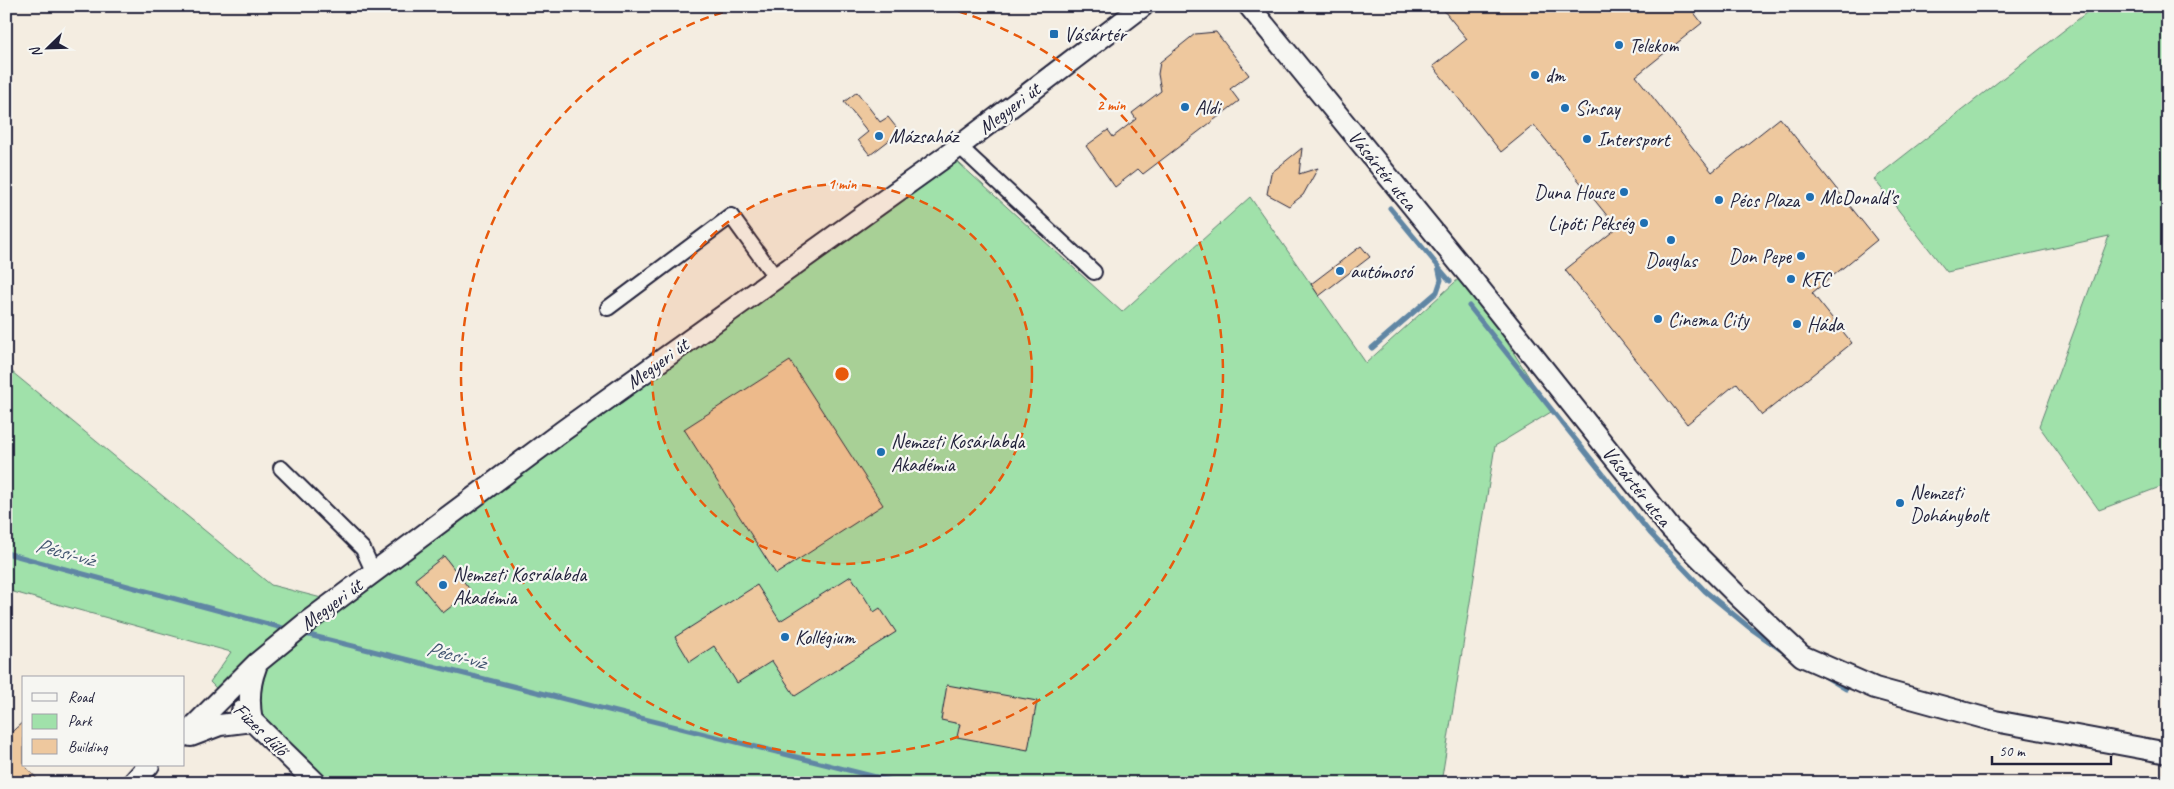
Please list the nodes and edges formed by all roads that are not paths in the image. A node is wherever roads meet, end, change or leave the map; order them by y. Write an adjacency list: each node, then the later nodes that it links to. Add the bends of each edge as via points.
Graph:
1 (1143, 6): 5 (street, Megyeri út)
2 (1237, 6): 4 (street)
3 (1248, 6): 4 (street, Vásártér utca)
4 (1259, 15): 16 (street, Vásártér utca, via 1670,529 1802,656 1875,688 1996,721)
5 (959, 146): 6 (street); 7 (street, Megyeri út)
6 (1094, 272)
7 (776, 278): 8 (street, via 732,216); 10 (street, Megyeri út, via 564,430)
8 (608, 308)
9 (281, 468): 10 (street, via 364,548)
10 (374, 573): 11 (street, Megyeri út)
11 (257, 663): 12 (street, Megyeri út); 13 (street, via 250,682)
12 (227, 696): 13 (street, Füzes dűlő); 14 (street, Megyeri út)
13 (252, 720): 15 (street, via 220,724); 19 (street, Füzes dűlő)
14 (185, 737)
15 (185, 738)
16 (2168, 753)
17 (148, 766): 18 (street)
18 (133, 783)
19 (316, 783)

